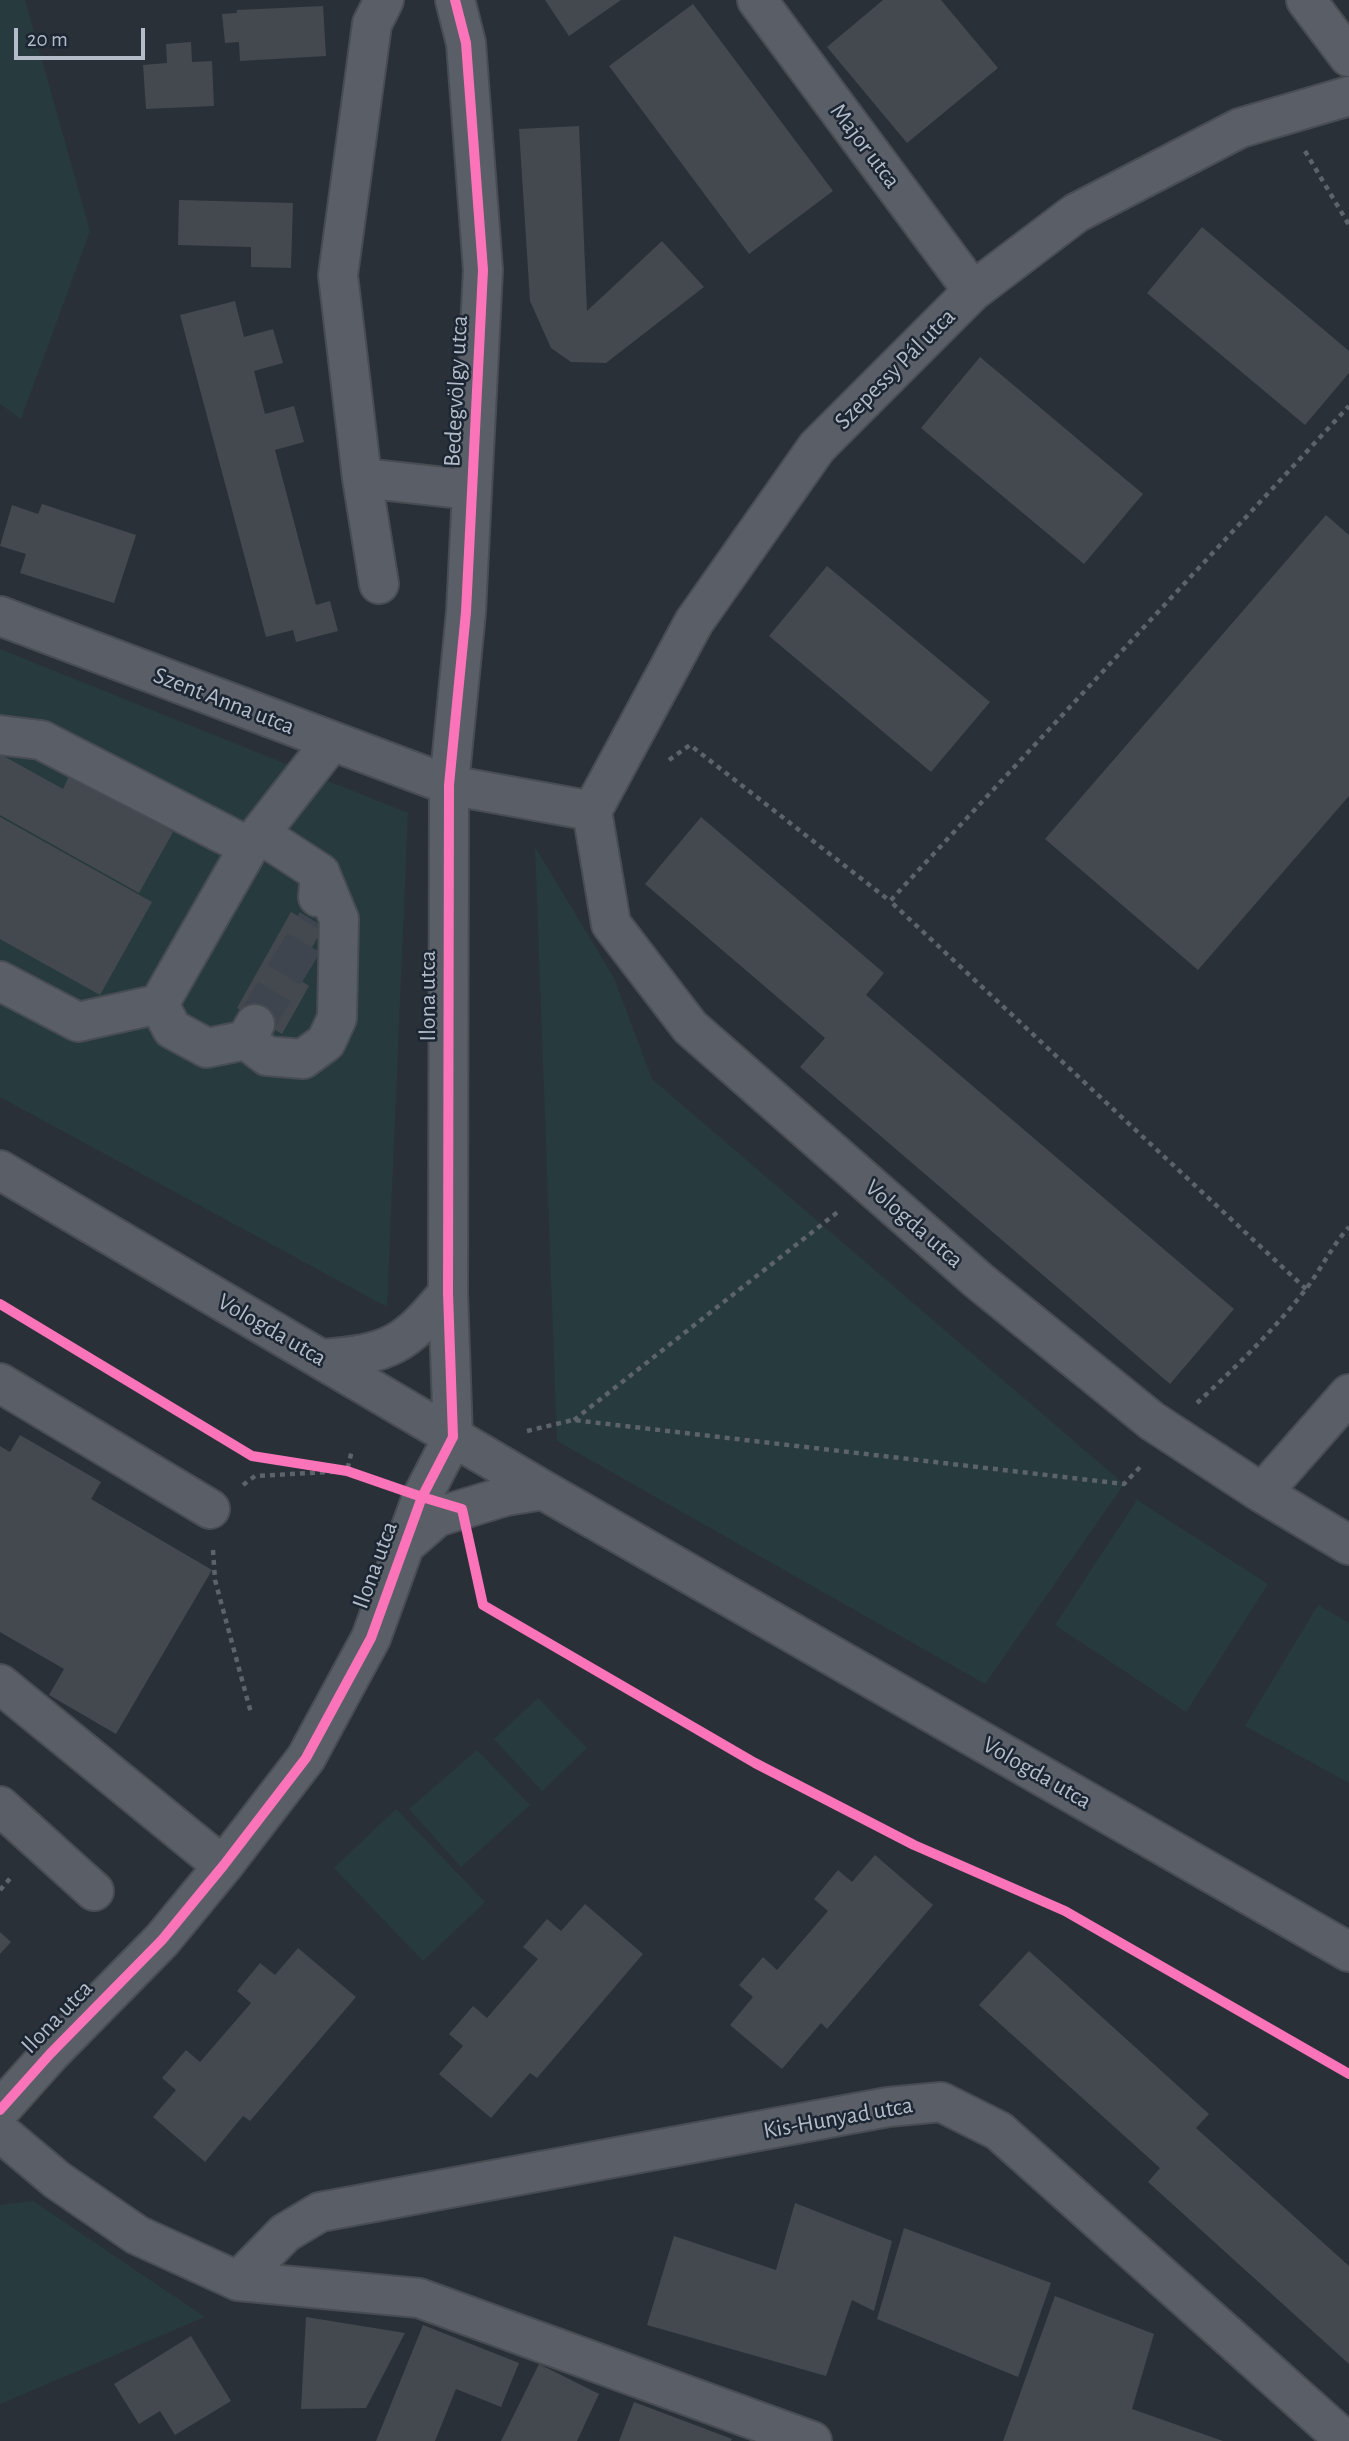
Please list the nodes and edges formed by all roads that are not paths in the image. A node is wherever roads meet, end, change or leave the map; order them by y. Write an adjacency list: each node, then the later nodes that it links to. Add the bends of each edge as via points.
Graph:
1 (384, 0): 8 (street, via 372,24 338,275)
2 (455, 0): 9 (street, Bedegvölgy utca, via 466,43 483,270)
3 (757, 0): 7 (street, Major utca)
4 (1306, 0): 5 (street)
5 (1349, 57)
6 (1349, 96): 7 (street, Szepessy Pál utca, via 1240,128 1076,213)
7 (973, 291): 15 (street, Szepessy Pál utca, via 817,447 694,622)
8 (362, 478): 9 (street); 10 (street)
9 (472, 490): 14 (street, Bedegvölgy utca, via 466,612)
10 (379, 584)
11 (0, 616): 13 (street, Szent Anna utca)
12 (0, 736): 16 (street, via 41,740)
13 (332, 741): 14 (street, Szent Anna utca); 16 (street)
14 (449, 785): 15 (street, Szent Anna utca); 22 (street, Ilona utca)
15 (592, 811): 28 (street, Vologda utca, via 611,924 690,1027 979,1281 1169,1434)
16 (254, 840): 17 (street); 20 (street)
17 (320, 873): 18 (street); 20 (street, via 339,919 337,1018 326,1042 303,1059 267,1055 250,1032 207,1048 172,1029)
18 (316, 922)
19 (0, 981): 20 (street, via 78,1022)
20 (159, 1004)
21 (0, 1170): 23 (street, Vologda utca)
22 (448, 1293): 23 (street, via 422,1324 393,1346 361,1356); 26 (street, Ilona utca)
23 (323, 1359): 26 (street, Vologda utca)
24 (2, 1389): 29 (street)
25 (1349, 1394): 28 (street)
26 (453, 1437): 27 (street, Vologda utca); 30 (street, Ilona utca, via 422,1497)
27 (543, 1490): 30 (street, via 437,1517); 36 (street, Vologda utca)
28 (1262, 1493): 31 (street, Vologda utca)
29 (210, 1509)
30 (405, 1545): 34 (street, Ilona utca, via 371,1638 306,1758)
31 (1349, 1545)
32 (0, 1684): 34 (street)
33 (0, 1806): 35 (street)
34 (223, 1866): 37 (street, Ilona utca, via 162,1940)
35 (94, 1891)
36 (1349, 1952)
37 (0, 2110)
38 (0, 2132): 39 (street, via 57,2180 137,2235)
39 (238, 2281): 40 (street, via 419,2298); 41 (street, Kis-Hunyad utca, via 285,2233 320,2212 888,2107 941,2102 999,2131)
40 (812, 2441)
41 (1346, 2441)

